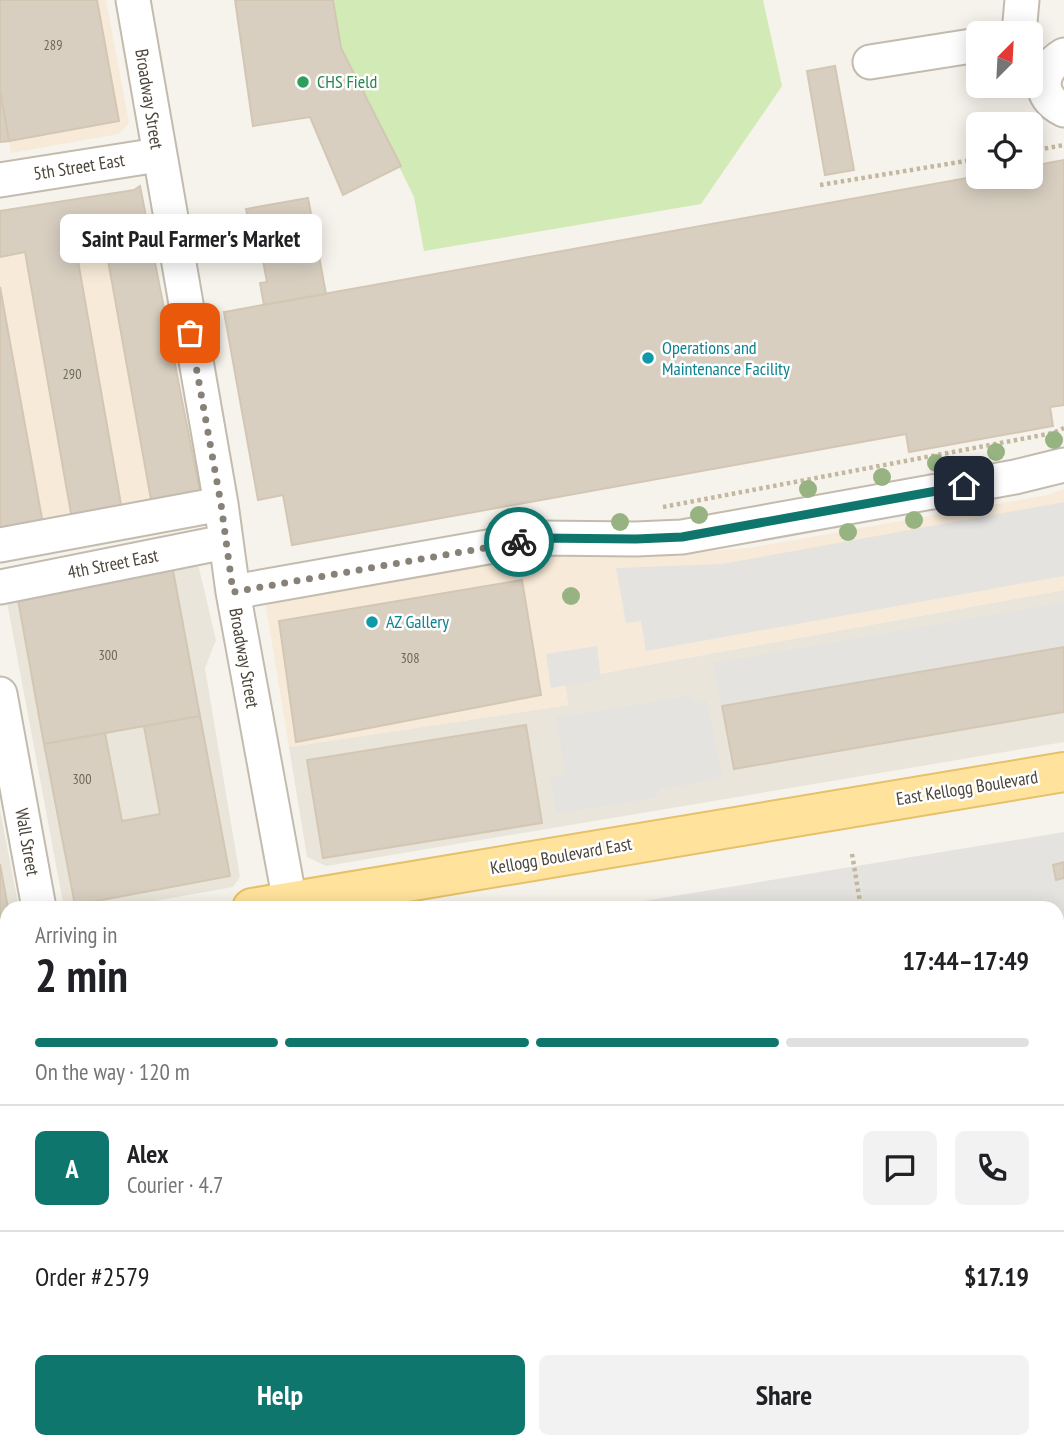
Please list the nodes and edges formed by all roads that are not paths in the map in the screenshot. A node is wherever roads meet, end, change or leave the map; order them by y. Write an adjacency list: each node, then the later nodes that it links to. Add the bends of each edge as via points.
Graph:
1 (133, 0): 8 (street, Broadway Street)
2 (1022, 0): 3 (street)
3 (1020, 21)
4 (966, 47): 6 (street)
5 (1048, 60): 7 (street, via 1044,94 1052,105)
6 (870, 62)
7 (1064, 110)
8 (158, 155): 9 (street, 5th Street East); 11 (street, Broadway Street)
9 (0, 180)
10 (1064, 466): 15 (street, via 682,537 539,538)
11 (221, 504): 12 (street, Broadway Street); 13 (street)
12 (225, 542): 14 (street, 4th Street East); 15 (street, Broadway Street)
13 (0, 545)
14 (0, 587)
15 (233, 592): 21 (street, Broadway Street)
16 (0, 694): 17 (street, Wall Street)
17 (6, 758): 20 (street, Wall Street)
18 (1064, 772): 19 (main road, East Kellogg Boulevard)
19 (869, 804): 22 (main road, Kellogg Boulevard East)
20 (37, 901)
21 (290, 901)
22 (314, 901)

